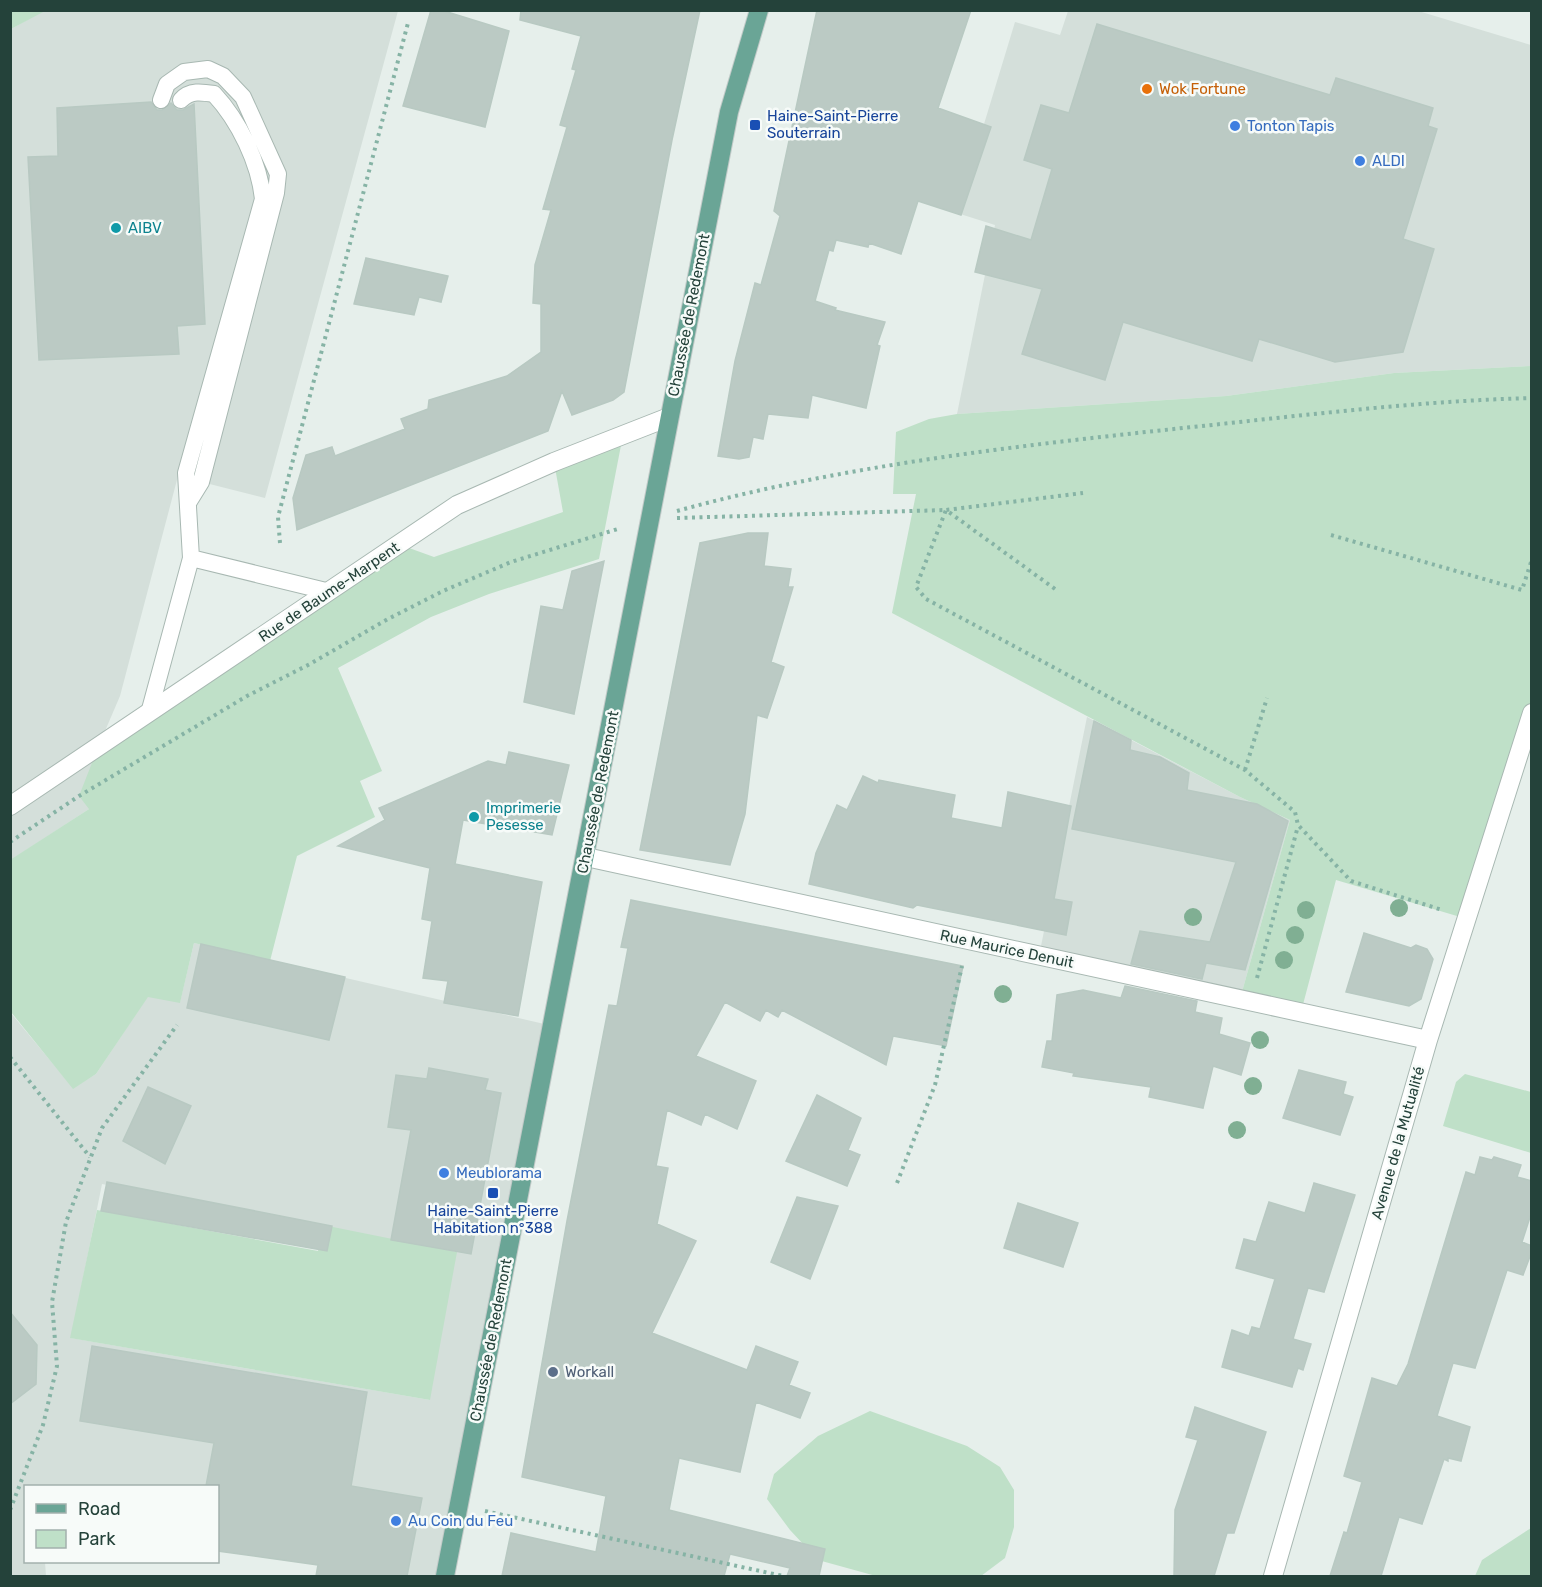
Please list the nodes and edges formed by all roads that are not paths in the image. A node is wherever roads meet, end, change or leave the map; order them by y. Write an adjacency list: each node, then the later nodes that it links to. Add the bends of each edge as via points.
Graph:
1 (759, 10): 4 (main road, Chaussée de Redemont, via 729,112)
2 (161, 100): 5 (lane, via 167,84 184,72 208,69 223,76 243,98 278,174 201,482)
3 (181, 100): 5 (lane, via 198,92 214,94 229,109 261,176 263,199 186,473)
4 (669, 417): 7 (street, Rue de Baume-Marpent, via 457,505); 11 (main road, Chaussée de Redemont)
5 (188, 503): 6 (lane)
6 (191, 558): 7 (lane); 8 (lane)
7 (326, 591): 8 (street, Rue de Baume-Marpent, via 237,656)
8 (149, 713): 10 (street, Rue de Baume-Marpent)
9 (1532, 713): 12 (street, Avenue de la Mutualité)
10 (10, 806)
11 (586, 857): 12 (street, Rue Maurice Denuit); 13 (main road, Chaussée de Redemont)
12 (1428, 1040): 14 (street, Avenue de la Mutualité)
13 (445, 1576)
14 (1273, 1576)

